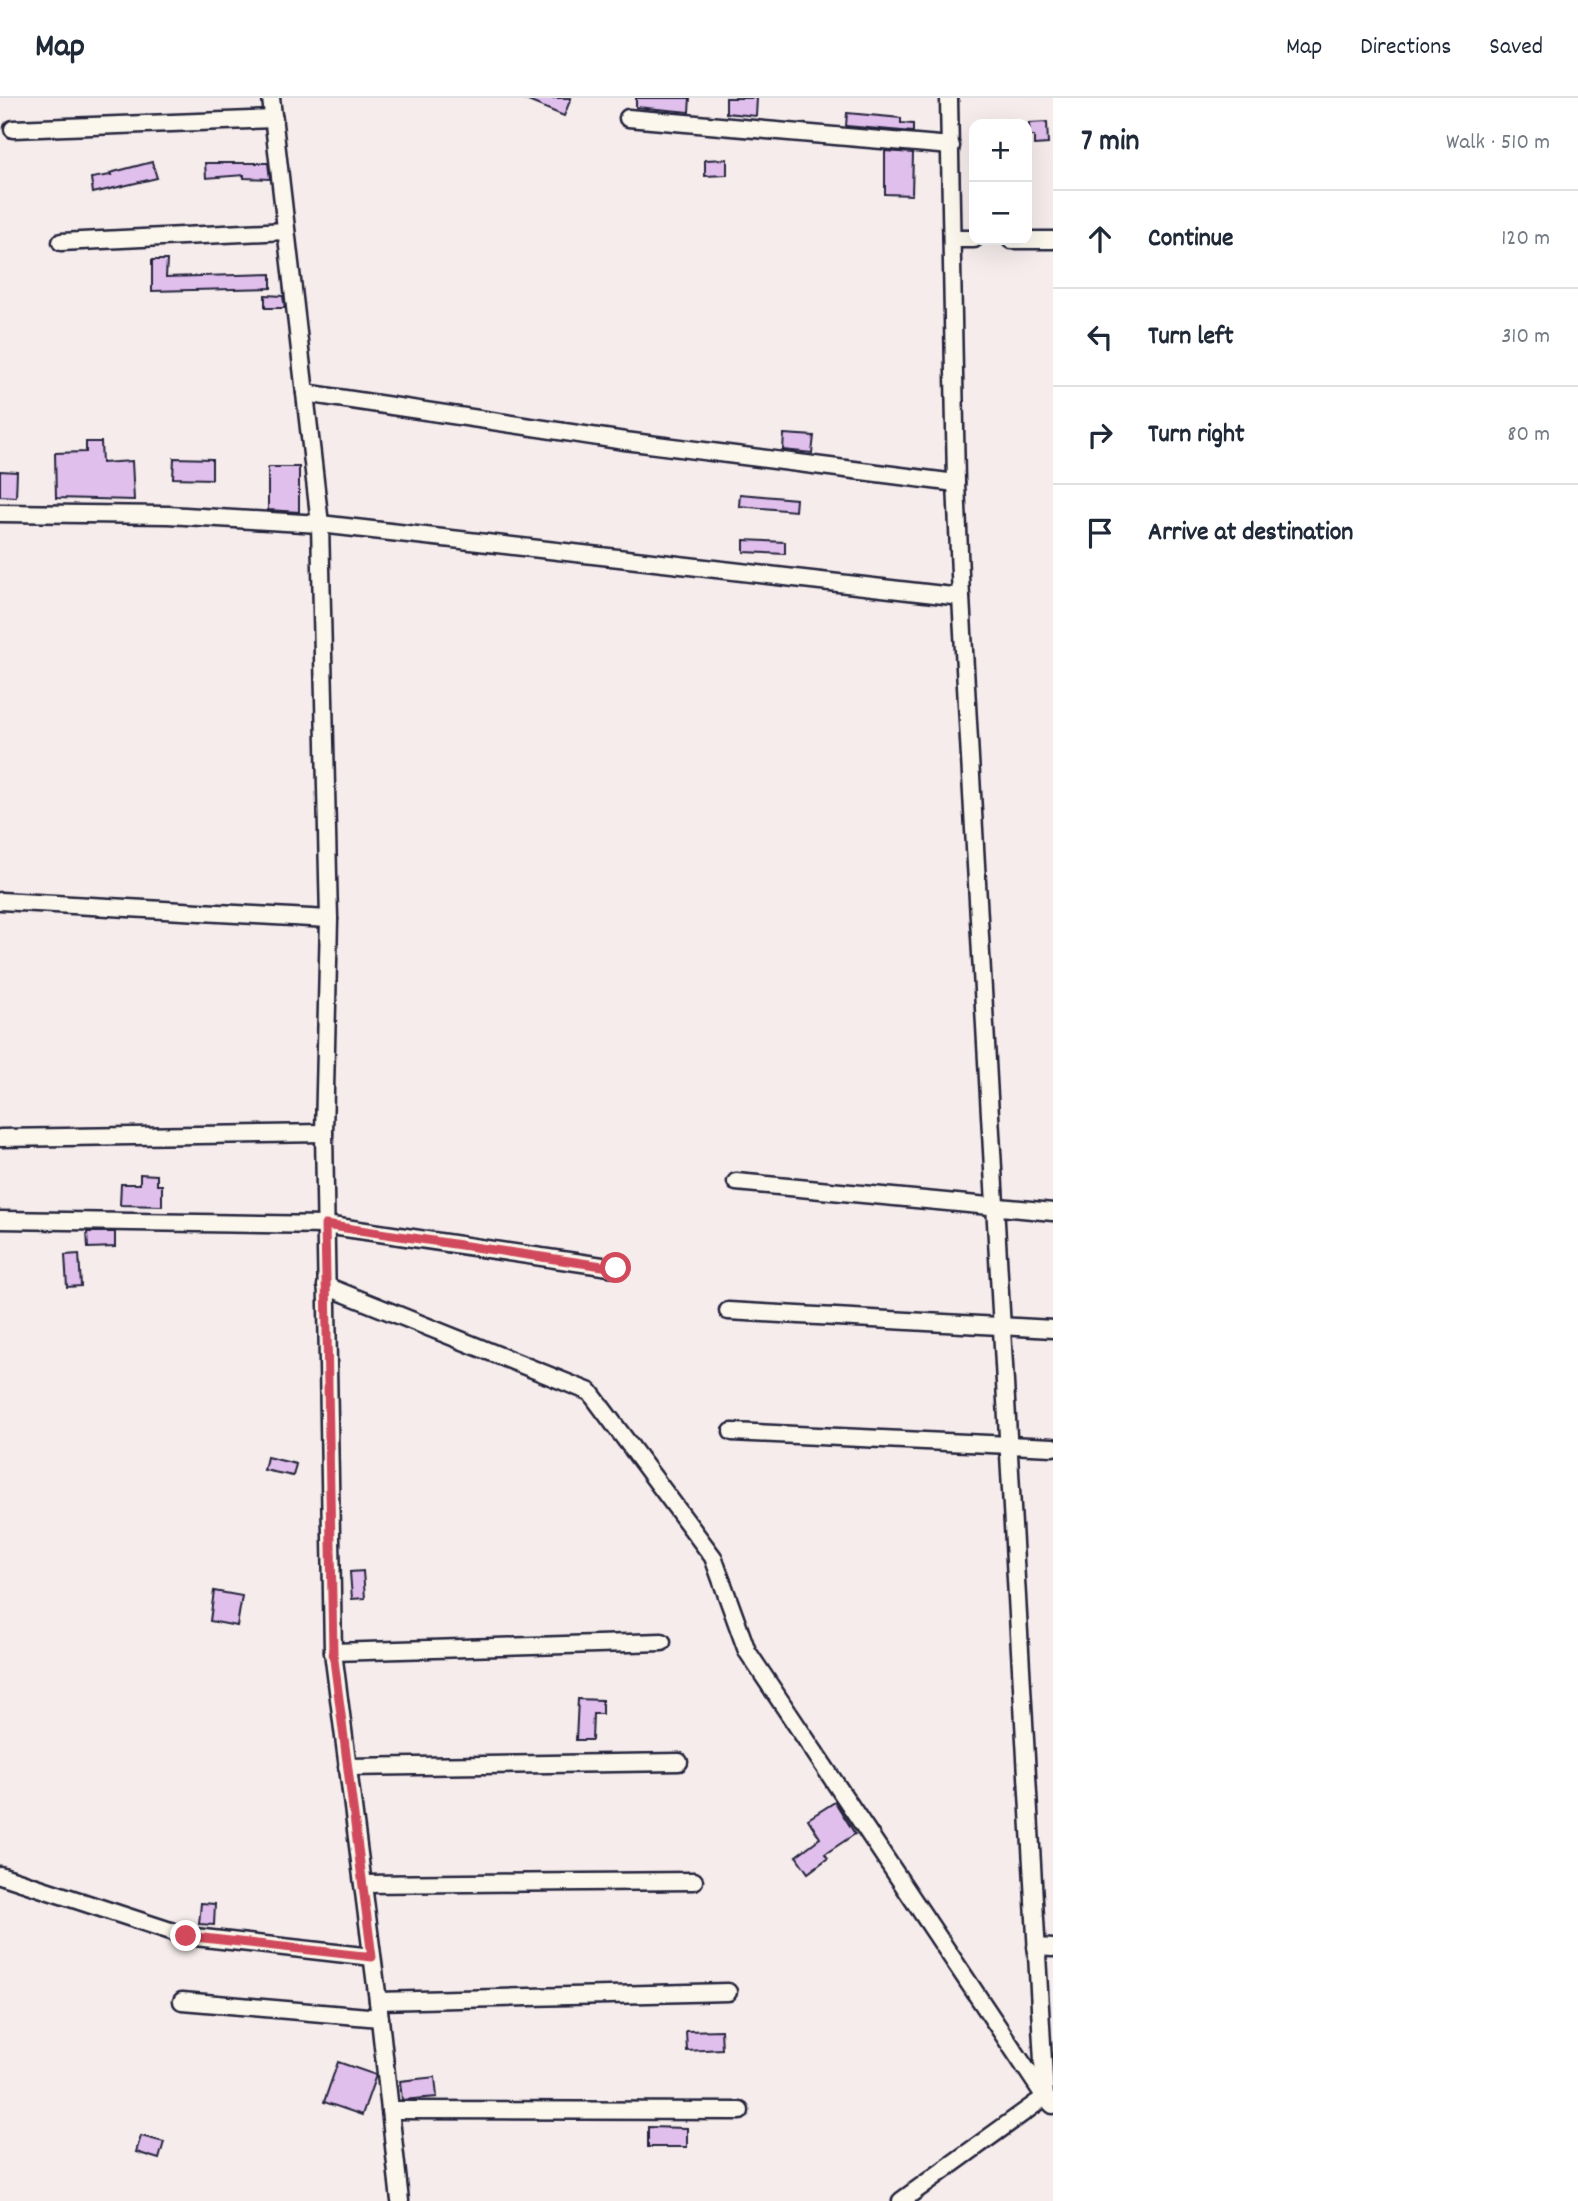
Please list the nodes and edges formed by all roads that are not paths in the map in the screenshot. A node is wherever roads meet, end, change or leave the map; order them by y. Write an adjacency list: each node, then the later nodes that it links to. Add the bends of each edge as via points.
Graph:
1 (271, 98): 4 (street)
2 (949, 98): 6 (street)
3 (628, 118): 6 (street)
4 (274, 119): 5 (street); 7 (street)
5 (13, 129)
6 (951, 146): 8 (street)
7 (286, 231): 12 (street); 13 (street)
8 (952, 239): 9 (street); 14 (street)
9 (969, 240)
10 (1032, 240): 11 (street)
11 (1053, 240)
12 (61, 242)
13 (306, 393): 14 (street, via 625,441); 16 (street)
14 (956, 483): 17 (street)
15 (0, 513): 16 (street, via 168,515)
16 (320, 524): 17 (street); 19 (street)
17 (961, 597): 23 (street)
18 (0, 901): 19 (street)
19 (329, 919): 20 (street)
20 (324, 1133): 21 (street); 26 (street)
21 (0, 1138)
22 (736, 1182): 23 (street)
23 (994, 1207): 24 (street); 30 (street)
24 (1053, 1212)
25 (0, 1220): 26 (street)
26 (325, 1225): 27 (street); 28 (street)
27 (616, 1268)
28 (326, 1286): 36 (street); 49 (street, via 590,1392 713,1557 747,1651)
29 (727, 1311): 30 (street)
30 (1001, 1326): 31 (street); 33 (street)
31 (1053, 1329)
32 (732, 1432): 33 (street)
33 (1007, 1446): 34 (street); 42 (street)
34 (1053, 1447)
35 (662, 1642): 36 (street)
36 (333, 1652): 38 (street)
37 (679, 1762): 38 (street)
38 (347, 1767): 41 (street)
39 (0, 1875): 44 (street, via 186,1936)
40 (694, 1881): 41 (street)
41 (363, 1884): 44 (street)
42 (1035, 1947): 43 (street); 49 (street)
43 (1053, 1948)
44 (372, 1957): 47 (street)
45 (728, 1992): 47 (street)
46 (182, 2001): 48 (street)
47 (378, 2001): 48 (street)
48 (380, 2018): 50 (street)
49 (1049, 2101): 53 (street)
50 (390, 2110): 51 (street); 52 (street)
51 (740, 2111)
52 (400, 2201)
53 (901, 2201)

